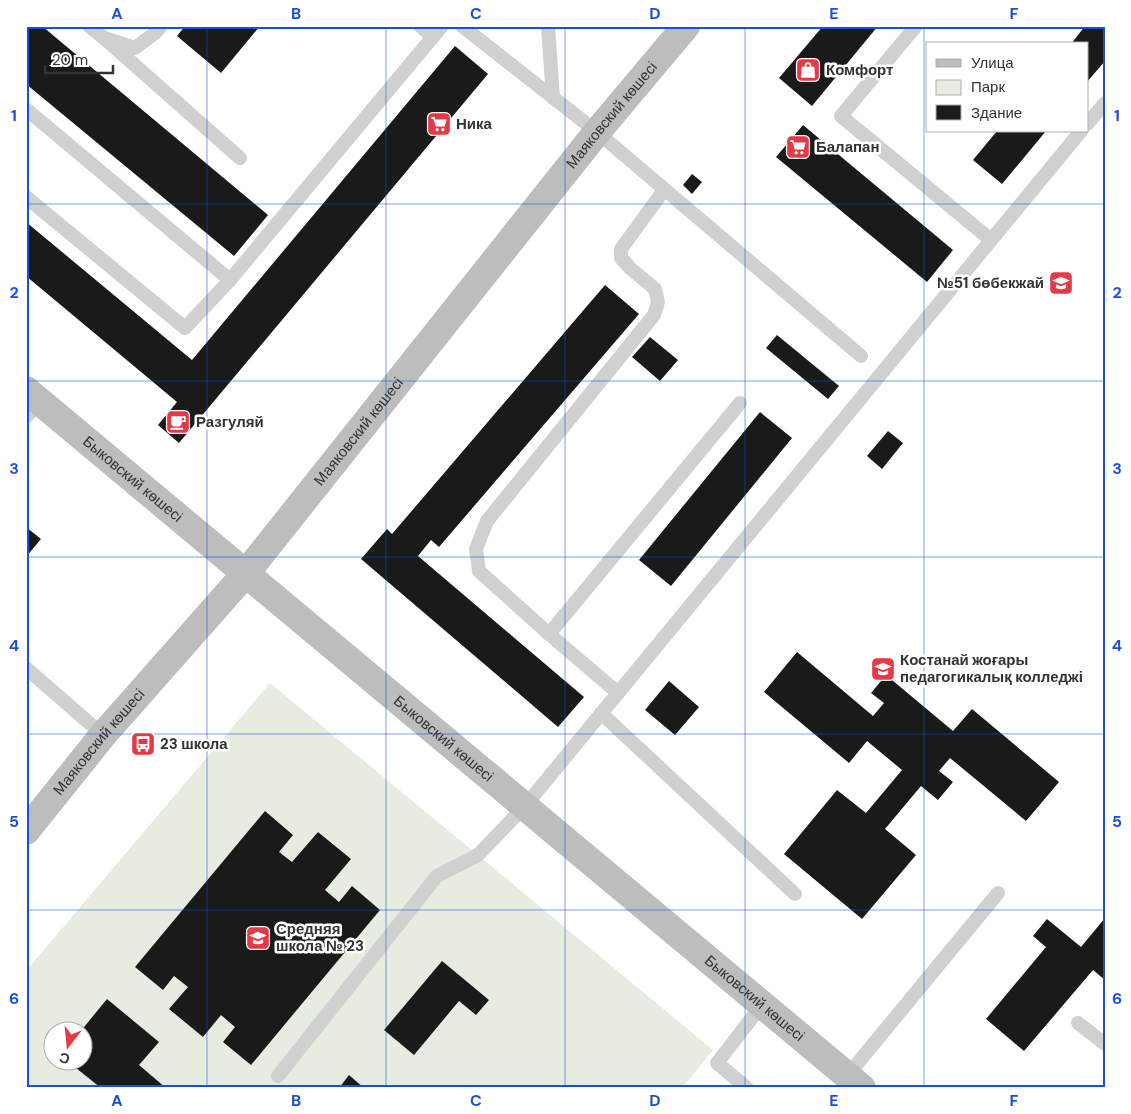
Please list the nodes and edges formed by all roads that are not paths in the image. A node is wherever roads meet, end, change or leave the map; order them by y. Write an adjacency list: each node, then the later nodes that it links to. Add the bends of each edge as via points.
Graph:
1 (89, 26): 9 (lane)
2 (161, 26): 9 (lane, via 135,48)
3 (420, 26): 8 (lane)
4 (462, 26): 10 (lane)
5 (548, 26): 10 (lane)
6 (686, 26): 14 (main road, Маяковский көшесі)
7 (916, 26): 19 (lane, via 841,116)
8 (438, 31): 20 (lane)
9 (104, 38): 16 (lane)
10 (553, 98): 14 (lane)
11 (1105, 103): 13 (lane)
12 (26, 109): 20 (lane)
13 (1088, 123)
14 (597, 132): 17 (lane); 24 (main road, Маяковский көшесі)
15 (1081, 132): 19 (lane)
16 (240, 158)
17 (664, 190): 21 (lane); 25 (lane, via 621,249 621,258 656,289 658,302 654,315 487,521 476,549 479,571)
18 (26, 197): 20 (lane, via 185,328)
19 (991, 240): 27 (lane)
20 (230, 280)
21 (860, 356)
22 (31, 403): 24 (main road, Быковский көшесі)
23 (740, 403): 25 (lane)
24 (246, 573): 29 (main road, Маяковский көшесі); 30 (main road, Быковский көшесі)
25 (549, 634): 27 (lane)
26 (26, 668): 29 (lane)
27 (618, 693): 28 (lane)
28 (601, 713): 30 (lane); 33 (lane)
29 (103, 735): 31 (main road, Маяковский көшесі)
30 (525, 806): 34 (main road, Быковский көшесі); 37 (lane, via 478,856 437,876)
31 (26, 831)
32 (998, 893): 38 (lane)
33 (795, 894)
34 (762, 1005): 38 (main road, Быковский көшесі); 39 (lane, via 717,1063)
35 (1078, 1023): 36 (lane)
36 (1105, 1044)
37 (278, 1076)
38 (854, 1082)
39 (747, 1088)

